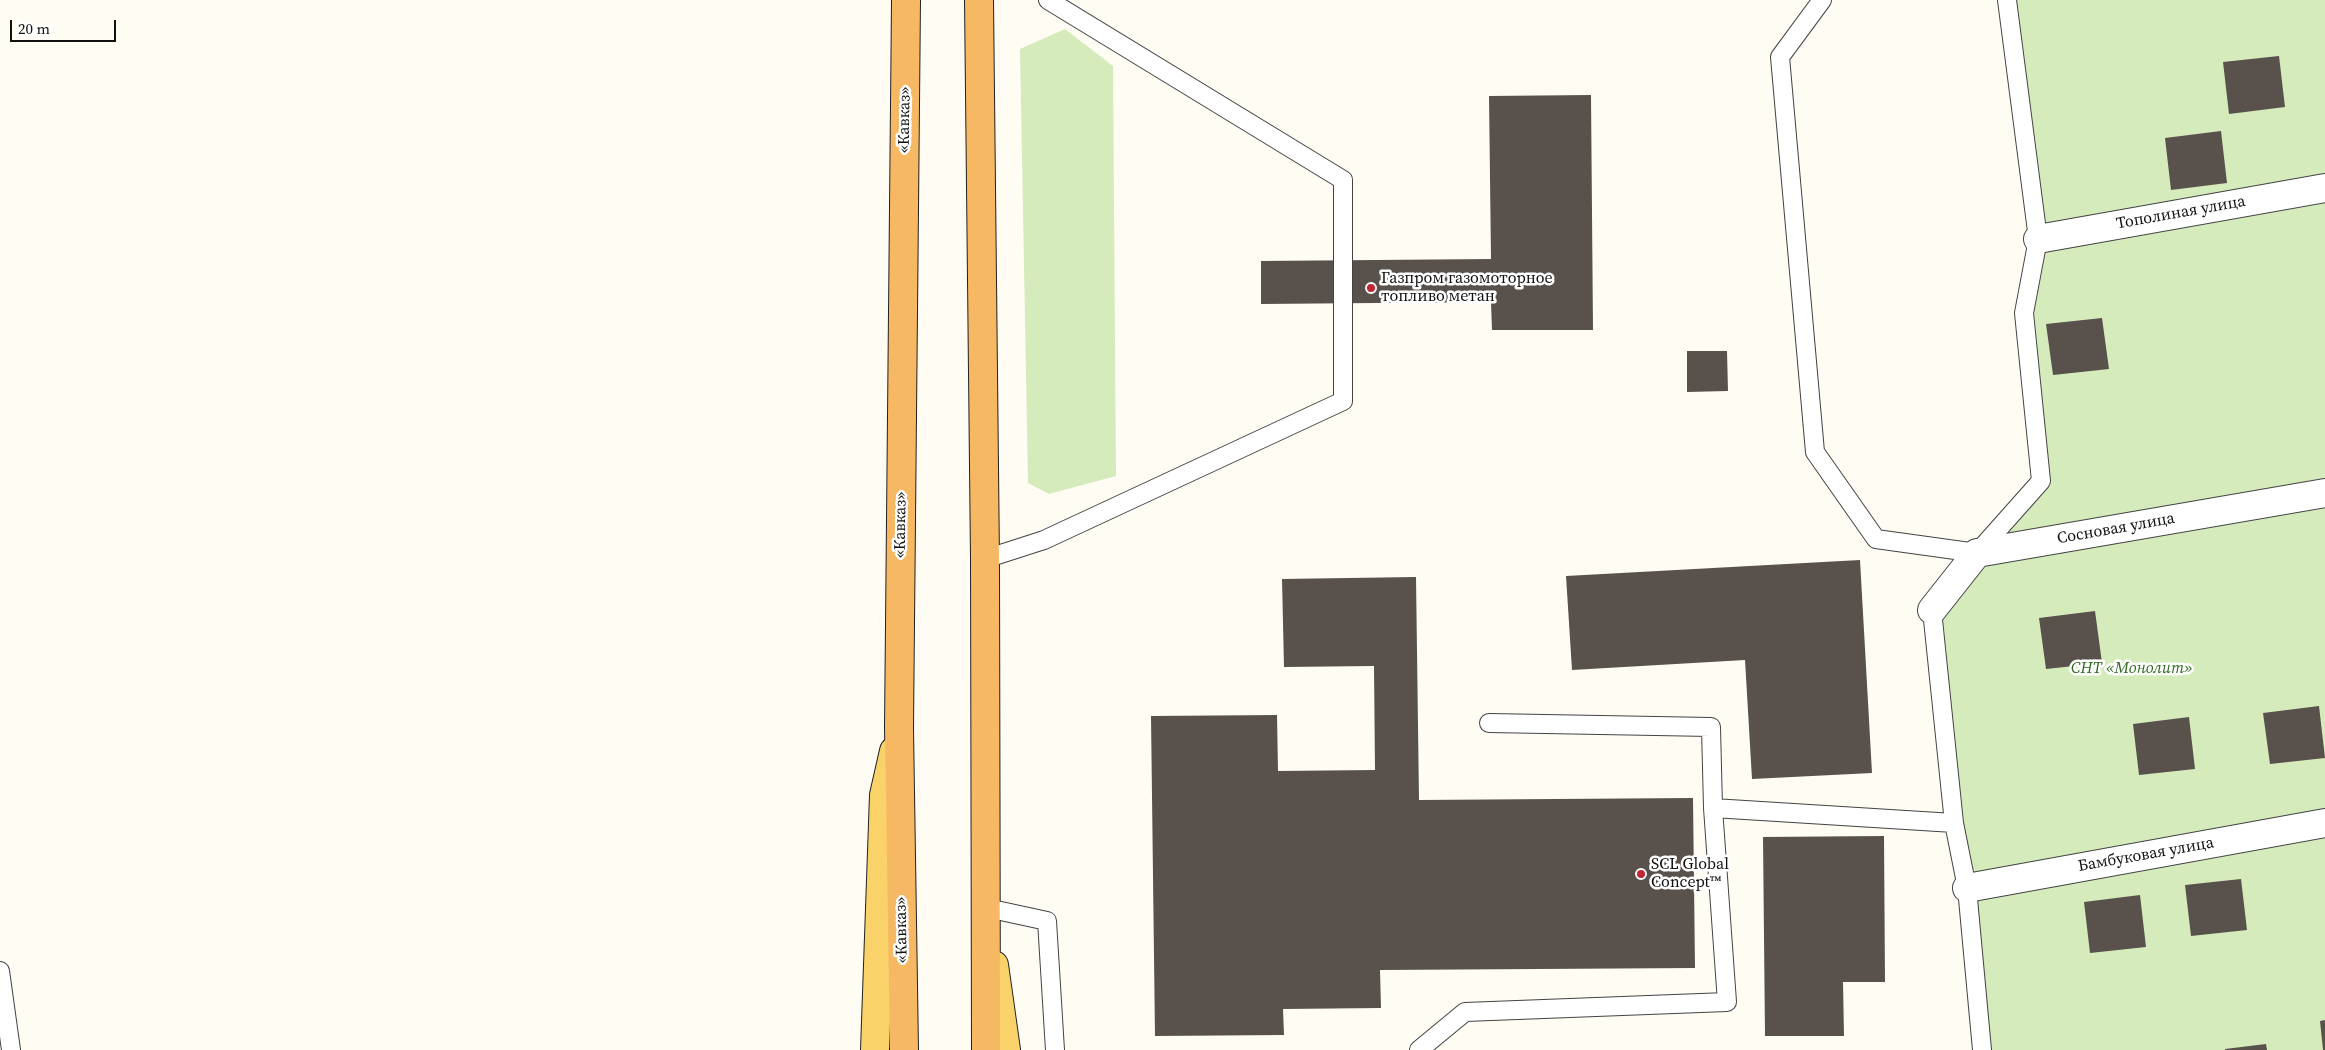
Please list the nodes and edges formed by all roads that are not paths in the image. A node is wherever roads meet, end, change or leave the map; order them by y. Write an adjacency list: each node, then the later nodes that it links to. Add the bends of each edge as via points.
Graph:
1 (906, 0): 13 (highway, «Кавказ»)
2 (979, 0): 10 (highway)
3 (1048, 0): 10 (lane, via 1343,180 1343,401 1044,540)
4 (1822, 0): 9 (lane, via 1780,57 1815,452 1876,540)
5 (2007, 0): 7 (lane)
6 (2325, 188): 7 (street, Тополиная улица)
7 (2038, 239): 9 (lane, via 2024,313 2041,481)
8 (2325, 493): 9 (street, Сосновая улица)
9 (1977, 553): 11 (street)
10 (985, 558): 18 (highway)
11 (1932, 610): 15 (lane)
12 (1489, 723): 14 (lane, via 1711,727)
13 (899, 728): 21 (main road, via 884,795); 22 (highway, «Кавказ»)
14 (1713, 808): 15 (lane); 26 (lane, via 1727,1002 1465,1012)
15 (1954, 823): 17 (lane)
16 (2325, 823): 17 (street, Бамбуковая улица)
17 (1967, 888): 27 (lane)
18 (986, 908): 23 (highway); 24 (main road); 25 (lane, via 1047,921)
19 (0, 971): 20 (lane)
20 (12, 1050)
21 (875, 1050)
22 (904, 1050)
23 (986, 1050)
24 (1006, 1050)
25 (1055, 1050)
26 (1419, 1050)
27 (1982, 1050)

